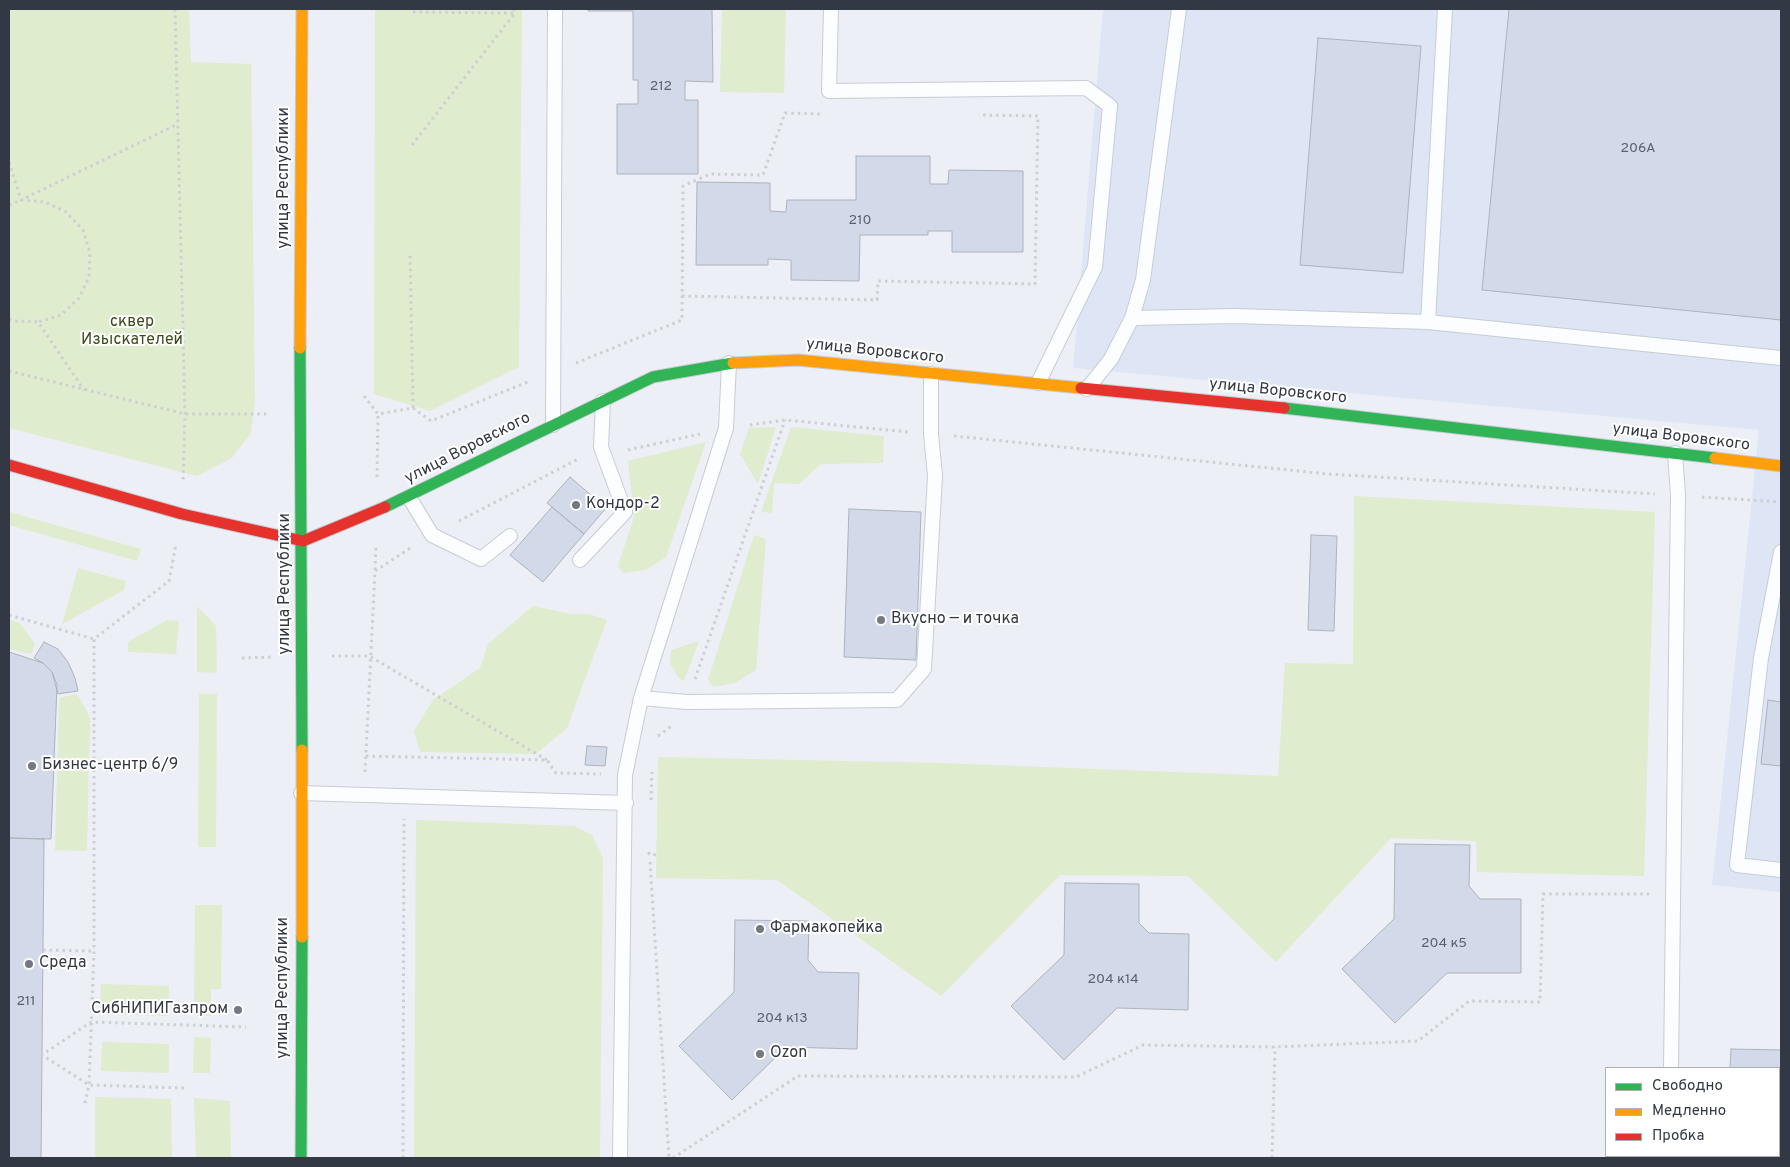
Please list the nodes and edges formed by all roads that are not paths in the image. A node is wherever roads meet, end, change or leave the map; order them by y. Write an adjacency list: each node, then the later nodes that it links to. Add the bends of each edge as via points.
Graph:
1 (302, 9): 20 (street, улица Республики, via 300,414)
2 (555, 9): 14 (lane)
3 (831, 9): 11 (lane, via 830,91 1086,88 1110,106 1095,267)
4 (1179, 9): 6 (lane, via 1144,280)
5 (1445, 9): 7 (lane)
6 (1132, 318): 7 (lane, via 1236,316); 12 (lane, via 1111,359)
7 (1428, 322): 8 (lane)
8 (1781, 358)
9 (729, 363): 10 (street, улица Воровского, via 798,360); 13 (street, улица Воровского, via 653,377); 23 (lane, via 726,428)
10 (931, 374): 11 (street, улица Воровского); 23 (lane, via 935,476 924,669 897,700 687,702)
11 (1038, 383): 12 (street, улица Воровского)
12 (1088, 389): 15 (street, улица Воровского, via 1332,413)
13 (603, 401): 14 (street, улица Воровского); 22 (lane, via 601,447 625,512)
14 (553, 425): 18 (street, улица Воровского)
15 (1675, 453): 17 (street, улица Воровского); 27 (lane, via 1678,495)
16 (9, 465): 20 (street, via 182,514)
17 (1781, 466)
18 (409, 497): 19 (lane, via 432,535 481,559); 20 (street, улица Воровского)
19 (510, 536)
20 (303, 541): 24 (street, улица Республики)
21 (1781, 552): 26 (lane, via 1761,658 1737,865)
22 (580, 560)
23 (641, 698): 25 (lane, via 625,776)
24 (301, 793): 25 (lane); 28 (street, улица Республики)
25 (626, 803): 29 (lane)
26 (1781, 870)
27 (1671, 1067)
28 (301, 1158)
29 (620, 1158)

